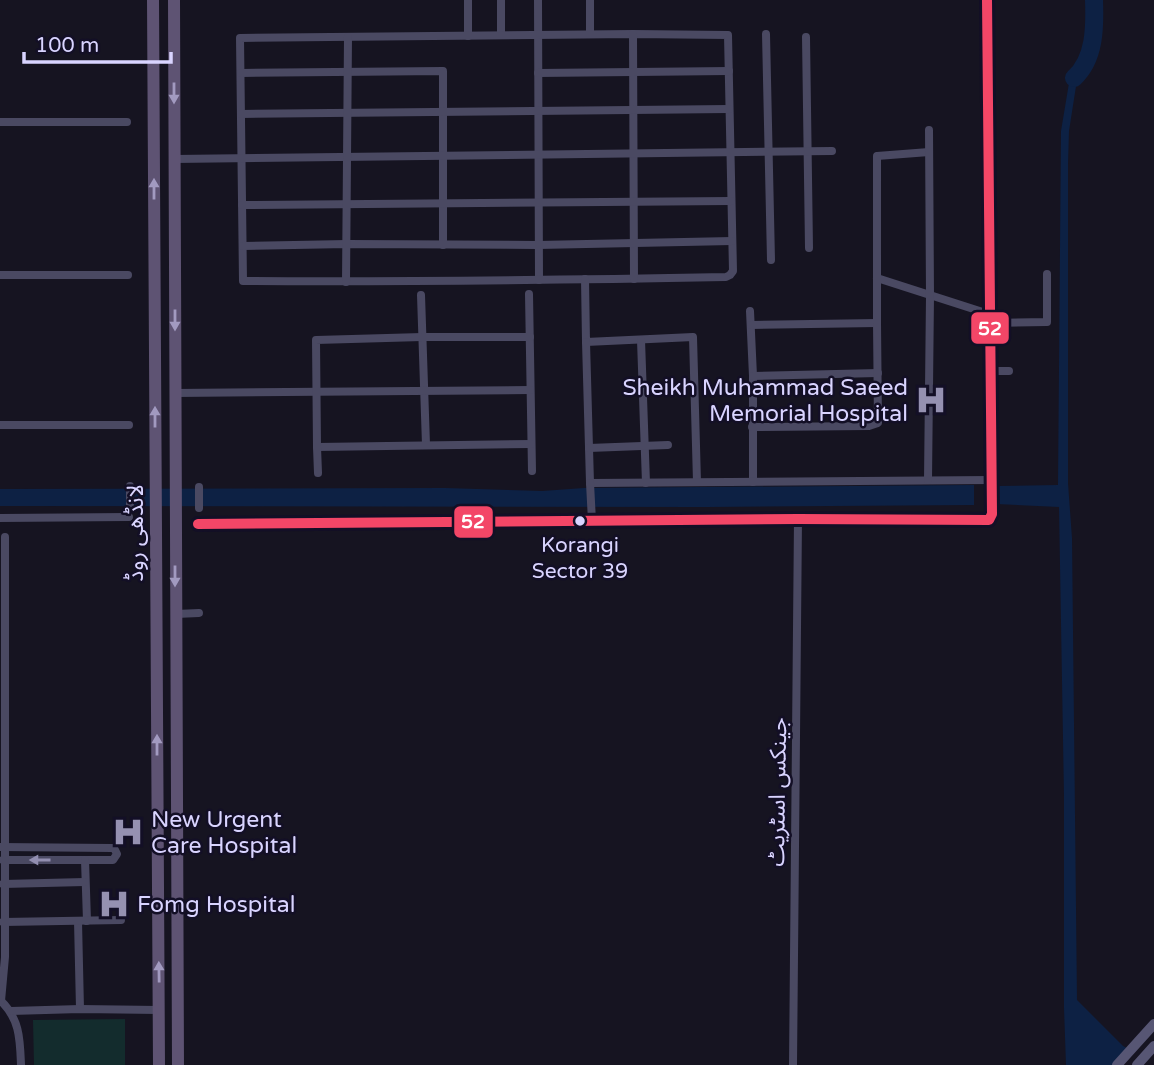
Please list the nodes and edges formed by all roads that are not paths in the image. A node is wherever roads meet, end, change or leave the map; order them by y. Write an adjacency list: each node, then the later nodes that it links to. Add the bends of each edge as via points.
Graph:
1 (153, 0): 120 (main road, لانڈھی روڈ, one-way to 1)
2 (174, 0): 39 (main road, لانڈھی روڈ, one-way to 39)
3 (468, 0): 13 (street)
4 (501, 0): 11 (street)
5 (538, 0): 12 (street)
6 (590, 0): 8 (street)
7 (987, 0): 67 (street)
8 (590, 34): 9 (street); 12 (street)
9 (633, 34): 16 (street, via 727,34); 18 (street)
10 (766, 34): 33 (street)
11 (501, 35): 12 (street); 13 (street)
12 (538, 35): 20 (street)
13 (468, 36): 14 (street)
14 (348, 37): 17 (street); 19 (street, via 240,38)
15 (806, 37): 30 (street)
16 (729, 71): 18 (street); 21 (street)
17 (347, 72): 19 (street); 24 (street, via 443,71); 25 (street)
18 (633, 72): 20 (street); 22 (street)
19 (241, 73): 26 (street)
20 (538, 73): 23 (street)
21 (730, 109): 22 (street); 32 (street)
22 (633, 110): 23 (street); 35 (street)
23 (538, 111): 24 (street); 36 (street)
24 (442, 112): 25 (street); 37 (street)
25 (347, 113): 26 (street); 38 (street)
26 (241, 114): 40 (street)
27 (0, 122): 28 (street)
28 (127, 122)
29 (929, 130): 34 (street)
30 (808, 151): 31 (street); 33 (street); 53 (street)
31 (832, 151)
32 (730, 152): 33 (street); 35 (street); 41 (street)
33 (769, 152): 54 (street)
34 (929, 152): 58 (street, via 877,156); 65 (street)
35 (633, 153): 36 (street); 43 (street)
36 (538, 155): 37 (street); 42 (street)
37 (442, 156): 38 (street); 45 (street)
38 (347, 157): 40 (street); 44 (street)
39 (174, 159): 40 (street); 81 (main road, لانڈھی روڈ, one-way to 81)
40 (242, 159): 46 (street)
41 (732, 201): 43 (street); 47 (street)
42 (538, 203): 43 (street); 45 (street); 51 (street)
43 (633, 203): 48 (street)
44 (347, 204): 45 (street); 46 (street); 49 (street)
45 (443, 204): 50 (street)
46 (242, 205): 52 (street)
47 (732, 241): 48 (street); 60 (street, via 733,271 726,277)
48 (633, 243): 51 (street); 60 (street)
49 (347, 244): 50 (street); 52 (street); 62 (street)
50 (443, 244): 51 (street)
51 (538, 245): 61 (street)
52 (243, 246): 62 (street, via 243,281)
53 (809, 248)
54 (771, 260)
55 (1047, 274): 67 (street, via 1047,322)
56 (0, 275): 57 (street)
57 (128, 275)
58 (877, 278): 65 (street); 68 (street)
59 (585, 279): 60 (street); 61 (street); 73 (street)
60 (634, 279)
61 (539, 280): 62 (street)
62 (346, 282)
63 (529, 294): 71 (street)
64 (421, 295): 70 (street)
65 (930, 296): 67 (street); 93 (street)
66 (750, 311): 69 (street)
67 (990, 319): 74 (street)
68 (877, 323): 69 (street); 76 (street)
69 (751, 325): 77 (street)
70 (422, 337): 71 (street); 79 (street, via 316,340); 80 (street)
71 (530, 337): 78 (street)
72 (641, 340): 73 (street); 88 (street); 94 (street, via 694,339)
73 (586, 342): 90 (street)
74 (990, 371): 75 (street); 96 (street)
75 (1009, 371)
76 (878, 373): 77 (street); 84 (street, via 878,423)
77 (753, 376): 84 (street)
78 (530, 390): 80 (street); 85 (street)
79 (316, 391): 80 (street); 81 (street); 89 (street)
80 (424, 391): 86 (street)
81 (175, 393): 108 (main road, لانڈھی روڈ, one-way to 108)
82 (0, 425): 83 (street)
83 (129, 425)
84 (752, 427): 95 (street)
85 (531, 444): 86 (street); 91 (street)
86 (426, 445): 89 (street)
87 (668, 445): 88 (street)
88 (644, 446): 90 (street); 97 (street)
89 (317, 447): 92 (street)
90 (589, 448): 98 (street)
91 (531, 471)
92 (318, 473)
93 (928, 480): 95 (street); 96 (street)
94 (697, 482): 95 (street); 97 (street)
95 (753, 482)
96 (991, 482): 103 (street, via 989,520)
97 (646, 483): 98 (street)
98 (590, 485): 104 (street)
99 (130, 486): 102 (street, via 129,512)
100 (199, 487): 101 (street)
101 (199, 508)
102 (0, 518)
103 (799, 519): 104 (street); 128 (street, جینکس اسٹریٹ)
104 (592, 521): 105 (street)
105 (198, 524)
106 (5, 537): 109 (street)
107 (199, 613): 108 (street)
108 (176, 614): 127 (main road, لانڈھی روڈ)
109 (2, 847): 110 (street); 111 (street, via 116,850 113,860)
110 (3, 860): 111 (street, one-way to 110); 113 (street)
111 (85, 860): 112 (street)
112 (86, 882): 113 (street); 115 (street)
113 (3, 884): 116 (street)
114 (121, 920): 115 (street)
115 (82, 921): 116 (street); 119 (street)
116 (3, 922): 117 (street)
117 (3, 957): 118 (street)
118 (1, 1001): 121 (street)
119 (80, 1009): 120 (street); 121 (street)
120 (159, 1010): 126 (main road, لانڈھی روڈ)
121 (11, 1012): 125 (street, via 20,1036)
122 (1154, 1024): 129 (main road)
123 (1154, 1046): 124 (main road)
124 (1138, 1063)
125 (20, 1065)
126 (159, 1065)
127 (178, 1065)
128 (793, 1065)
129 (1117, 1065)

